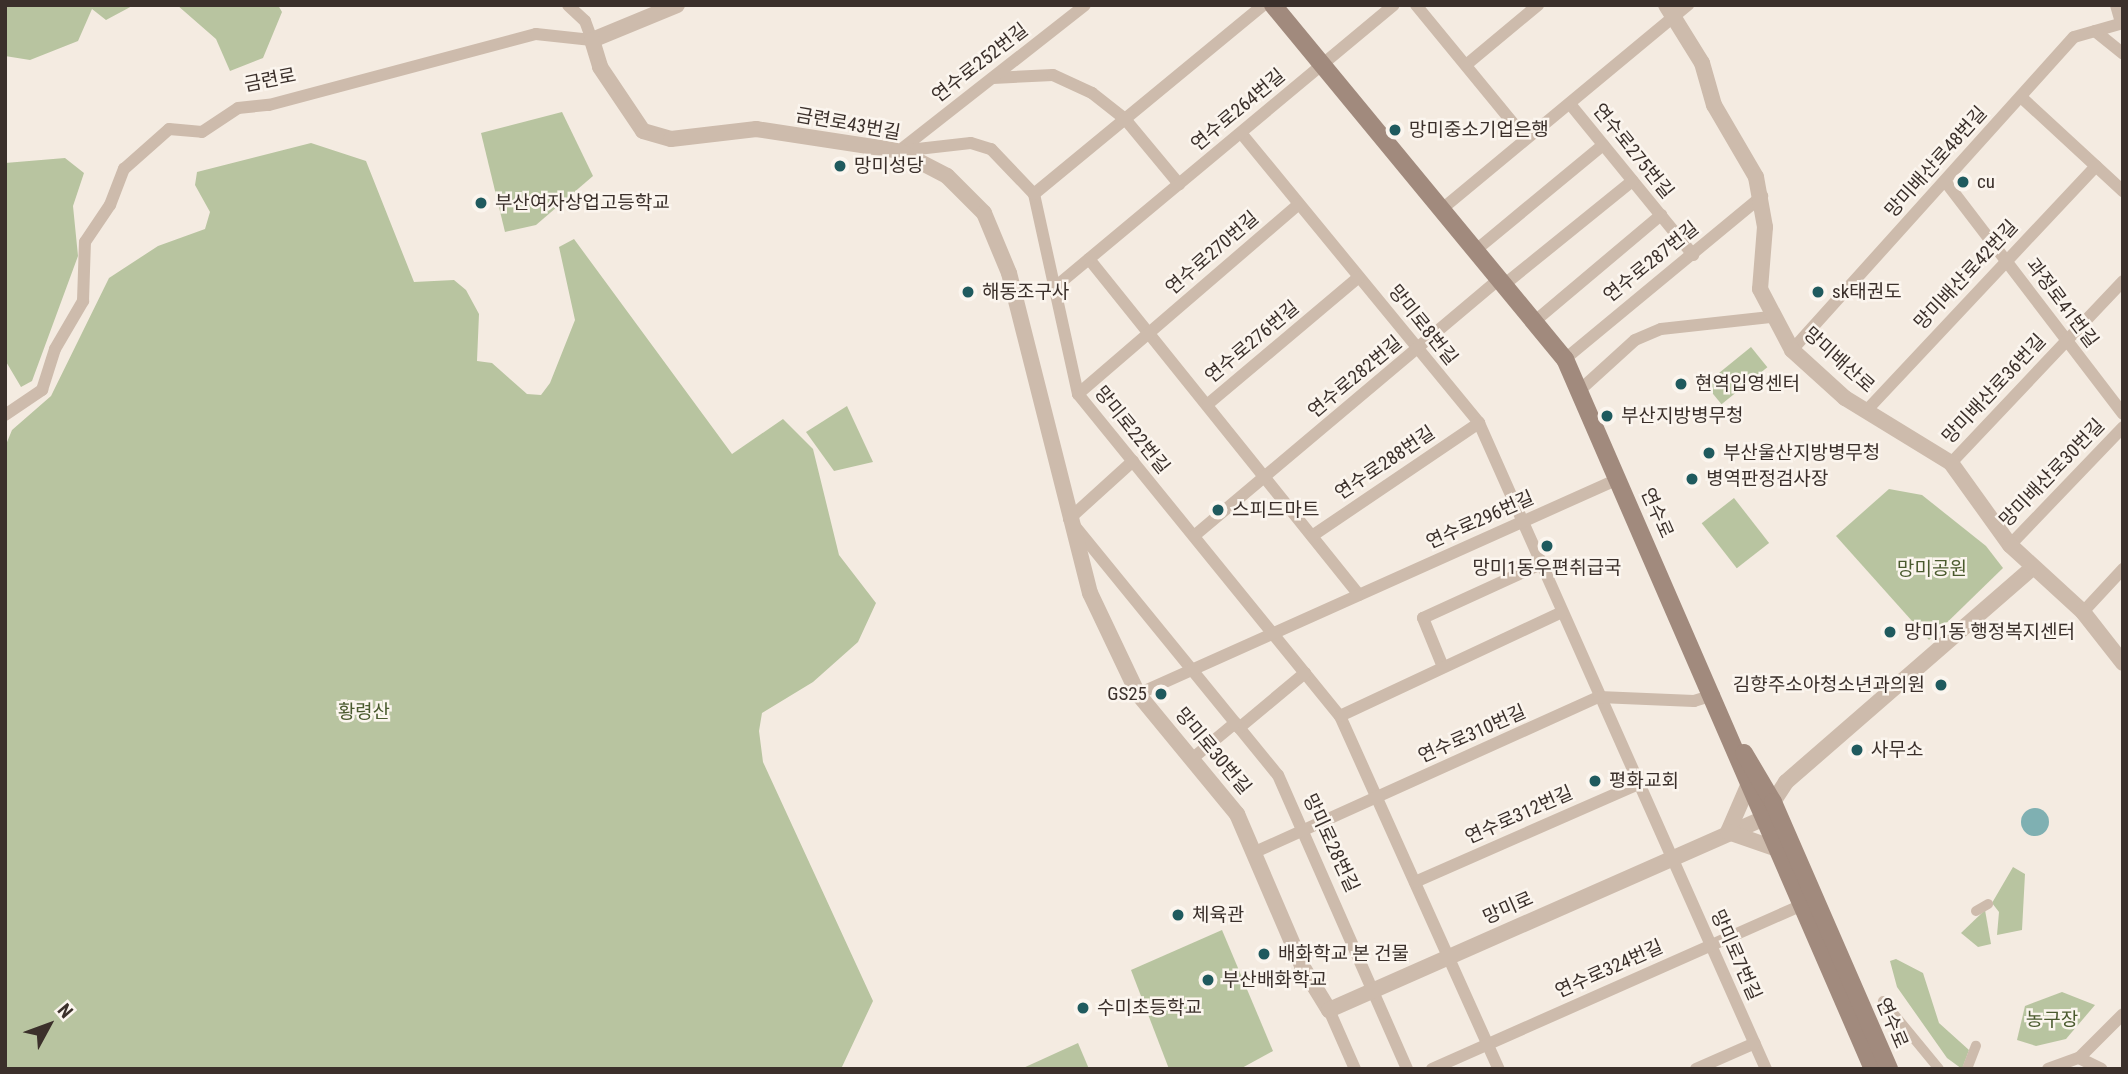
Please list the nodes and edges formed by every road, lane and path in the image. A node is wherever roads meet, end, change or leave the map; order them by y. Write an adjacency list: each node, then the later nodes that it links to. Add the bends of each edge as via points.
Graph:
1 (568, 5): 14 (street, via 585,21)
2 (677, 5): 14 (street, 금련로)
3 (1085, 5): 18 (street, 연수로252번길)
4 (1263, 5): 21 (street)
5 (1273, 5): 16 (main road, 연수로)
6 (1394, 5): 16 (street, 연수로264번길)
7 (1416, 5): 17 (street)
8 (1538, 5): 17 (street)
9 (1688, 5): 11 (street, 연수로275번길)
10 (2116, 5): 12 (street)
11 (1670, 11): 20 (street, 연수로275번길); 32 (street, 망미배산로)
12 (2122, 23): 13 (street, 망미배산로48번길)
13 (2095, 31): 15 (street); 19 (street, 망미배산로48번길, via 2074,37)
14 (592, 40): 25 (street, 금련로43번길, via 624,109 657,138 755,129); 56 (street, 금련로, via 536,34 269,106 238,108 202,132 169,129 124,169 110,205 85,242 83,301 55,349 42,390)
15 (2123, 54)
16 (1322, 65): 22 (street, 연수로264번길); 34 (main road, 연수로)
17 (1466, 65): 23 (street)
18 (992, 78): 21 (street, via 1053,75); 25 (street, 연수로252번길)
19 (2021, 97): 26 (street); 28 (street, 망미배산로48번길)
20 (1570, 104): 23 (street, 연수로275번길); 24 (street, 연수로275번길)
21 (1125, 119): 29 (street); 31 (street)
22 (1241, 133): 29 (street, 연수로264번길); 33 (street, 망미로8번길)
23 (1526, 139): 34 (street, 연수로275번길)
24 (1603, 145): 27 (street, 연수로275번길); 36 (street)
25 (899, 151): 31 (street, via 971,143 991,149); 63 (street, 금련로43번길, via 968,194 1003,250)
26 (2096, 166): 30 (street); 39 (street, 망미배산로42번길)
27 (1632, 181): 35 (street, 연수로275번길); 41 (street)
28 (1945, 181): 39 (street, 과정로41번길); 49 (street, 망미배산로48번길)
29 (1179, 184): 38 (street, 연수로264번길)
30 (2123, 191)
31 (1034, 194): 43 (street, 망미로22번길)
32 (1762, 196): 37 (street, 연수로287번길); 44 (street, 망미배산로, via 1760,289)
33 (1299, 204): 40 (street, 망미로8번길); 46 (street, 연수로270번길)
34 (1442, 209): 36 (main road, 연수로)
35 (1661, 215): 37 (street, 연수로275번길); 45 (street)
36 (1476, 250): 41 (main road, 연수로)
37 (1693, 255): 50 (street, 연수로287번길)
38 (1089, 258): 43 (street, 연수로264번길); 46 (street)
39 (2006, 261): 47 (street, 과정로41번길); 54 (street, 망미배산로42번길)
40 (1359, 277): 48 (street, 망미로8번길); 53 (street, 연수로276번길)
41 (1502, 281): 45 (main road, 연수로); 48 (street, 연수로282번길)
42 (2123, 281): 47 (street, 망미배산로36번길)
43 (1054, 288): 52 (street, 망미로22번길)
44 (1770, 317): 49 (street, 망미배산로); 51 (street, via 1661,329 1635,340)
45 (1535, 321): 50 (main road, 연수로)
46 (1150, 332): 52 (street, 연수로270번길); 53 (street, 연수로276번길)
47 (2066, 341): 55 (street, 과정로41번길); 60 (street, 망미배산로36번길)
48 (1418, 349): 57 (street, 망미로8번길); 61 (street, 연수로282번길)
49 (1792, 350): 54 (street, 망미배산로)
50 (1565, 359): 51 (main road, 연수로)
51 (1580, 390): 62 (main road, 연수로)
52 (1078, 394): 59 (street, 망미로22번길)
53 (1208, 404): 61 (street)
54 (1866, 411): 60 (street, 망미배산로)
55 (2123, 414)
56 (5, 415)
57 (1479, 423): 64 (street, 망미로8번길); 66 (street, 연수로288번길)
58 (2123, 427): 67 (street, 망미배산로30번길)
59 (1133, 461): 63 (street); 65 (street, 망미로22번길)
60 (1951, 463): 67 (street, 망미배산로)
61 (1265, 476): 65 (street, 연수로282번길); 66 (street)
62 (1618, 479): 64 (street, 연수로296번길); 80 (main road, 연수로)
63 (1069, 519): 77 (street, 망미로28번길); 79 (street, 망미로30번길, via 1090,593)
64 (1522, 522): 68 (street, 망미로8번길); 71 (street, 연수로296번길)
65 (1194, 536): 74 (street, 망미로22번길)
66 (1312, 536): 71 (street)
67 (2010, 545): 69 (street, 망미배산로)
68 (1541, 564): 72 (street, 망미로8번길); 76 (street, via 1423,618)
69 (2033, 567): 73 (street, 망미배산로); 89 (street, via 1786,782)
70 (2123, 569): 73 (street)
71 (1359, 595): 74 (street, 연수로296번길)
72 (1562, 612): 76 (street); 81 (street, 망미로8번길)
73 (2083, 612): 75 (street, 망미배산로)
74 (1273, 634): 77 (street, 연수로296번길); 78 (street, 망미로22번길)
75 (2123, 663)
76 (1443, 667): 82 (street)
77 (1191, 670): 79 (street, 연수로296번길); 83 (street, 망미로28번길)
78 (1305, 673): 82 (street, 망미로22번길); 83 (street)
79 (1138, 694): 85 (street, 망미로30번길)
80 (1714, 695): 81 (street, 연수로310번길, via 1694,701); 84 (main road, 연수로)
81 (1599, 697): 86 (street, 망미로8번길); 88 (street, 연수로310번길)
82 (1340, 716): 88 (street, 망미로22번길)
83 (1237, 725): 85 (street); 91 (street, 망미로28번길, via 1278,775)
84 (1730, 730): 87 (main road, 연수로); 89 (main road, 연수로)
85 (1193, 758): 94 (street, 망미로30번길, via 1237,814)
86 (1638, 784): 95 (street, 망미로8번길); 96 (street, 연수로312번길)
87 (1748, 786): 90 (main road, 연수로); 92 (street)
88 (1377, 798): 91 (street, 연수로310번길); 96 (street, 망미로22번길)
89 (1773, 802): 90 (street); 117 (main road, 연수로)
90 (1762, 819): 92 (street, 망미로); 93 (main road, 연수로)
91 (1304, 830): 94 (street, 연수로310번길); 102 (street, 망미로28번길)
92 (1728, 832): 93 (street); 95 (street, 망미로)
93 (1777, 849): 98 (main road, 연수로)
94 (1255, 852): 104 (street, 망미로30번길, via 1302,966)
95 (1671, 857): 100 (street, 망미로7번길); 101 (street, 망미로)
96 (1415, 882): 101 (street, 망미로22번길)
97 (1988, 904): 99 (street)
98 (1801, 905): 100 (street, 연수로324번길); 116 (main road, 연수로)
99 (1976, 911)
100 (1711, 945): 106 (street, 망미로7번길); 107 (street, 연수로324번길)
101 (1450, 957): 102 (street, 망미로); 107 (street, 망미로22번길)
102 (1376, 989): 104 (street, 망미로); 111 (street, 망미로28번길)
103 (1883, 1001): 118 (street)
104 (1329, 1010): 110 (street)
105 (2123, 1014): 109 (street)
106 (1755, 1042): 114 (street); 115 (street, 망미로7번길)
107 (1488, 1044): 112 (street, 연수로324번길); 113 (street, 망미로22번길)
108 (1976, 1046): 119 (street)
109 (2079, 1058): 120 (street); 121 (street)
110 (1354, 1069)
111 (1407, 1069)
112 (1432, 1069)
113 (1499, 1069)
114 (1696, 1069)
115 (1766, 1069)
116 (1873, 1069)
117 (1889, 1069)
118 (1939, 1069)
119 (1967, 1069)
120 (2048, 1069)
121 (2102, 1069)

